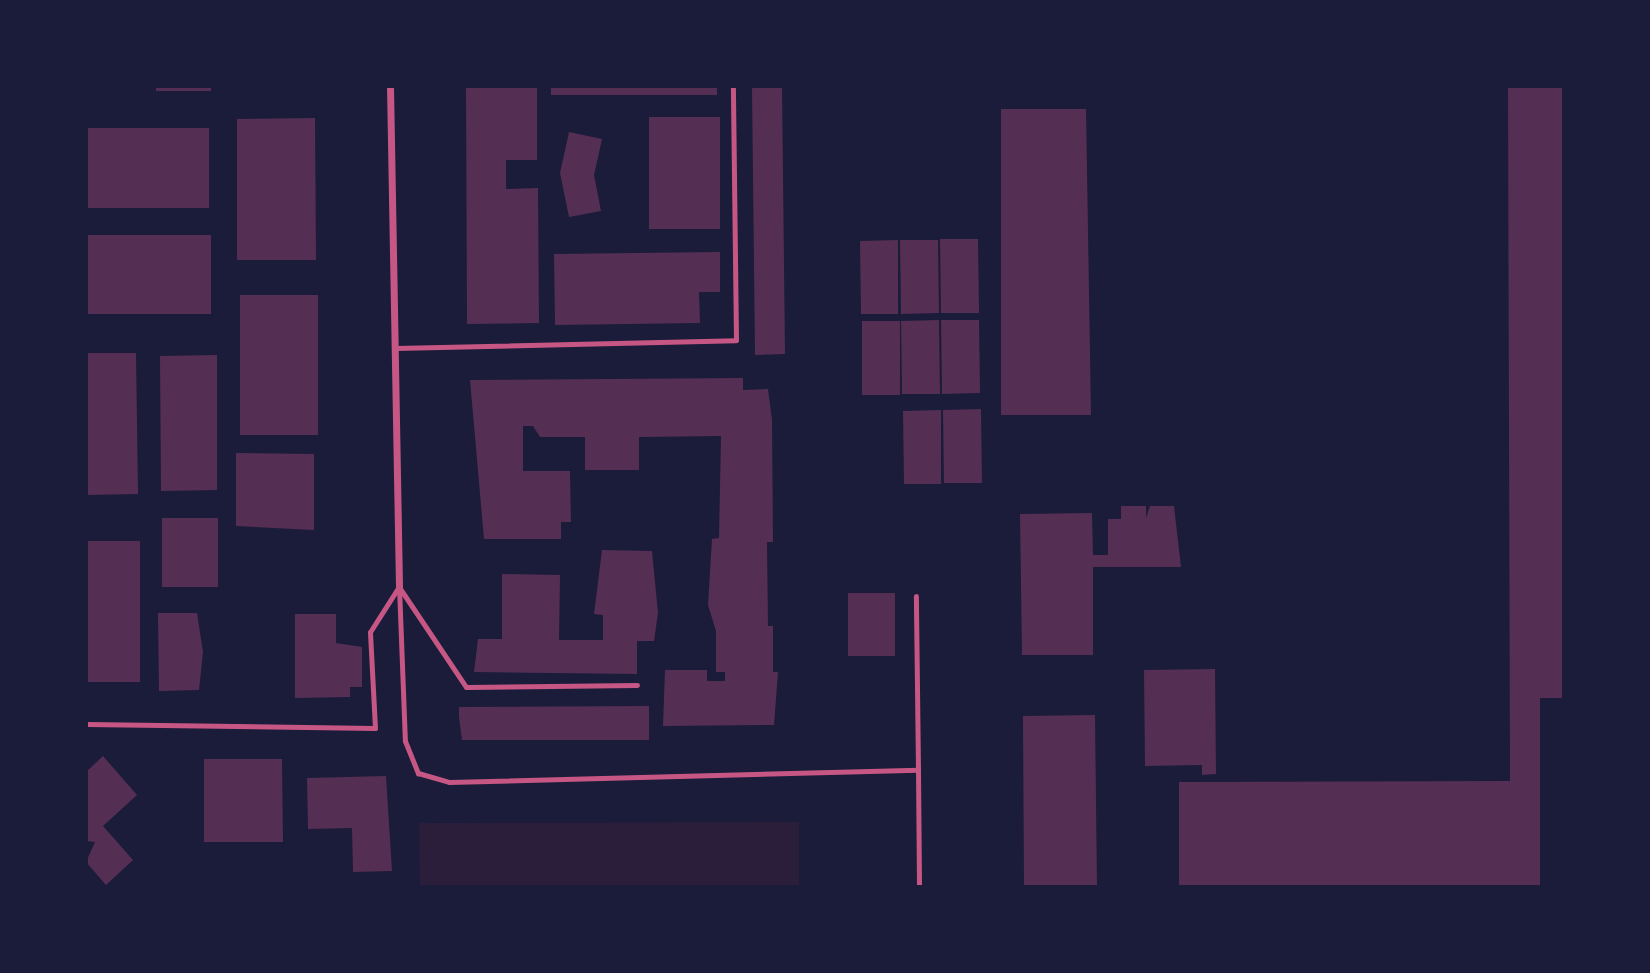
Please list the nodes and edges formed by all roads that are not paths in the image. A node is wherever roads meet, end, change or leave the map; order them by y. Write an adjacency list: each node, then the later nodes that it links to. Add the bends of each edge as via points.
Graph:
1 (390, 86): 3 (street)
2 (733, 86): 3 (lane, via 736,340)
3 (395, 348): 4 (street)
4 (399, 587): 6 (lane, via 466,687); 7 (lane, via 370,632 375,728); 8 (lane, via 405,741 418,774 449,782)
5 (916, 596): 8 (lane)
6 (637, 685)
7 (86, 724)
8 (918, 770): 9 (lane)
9 (919, 887)

